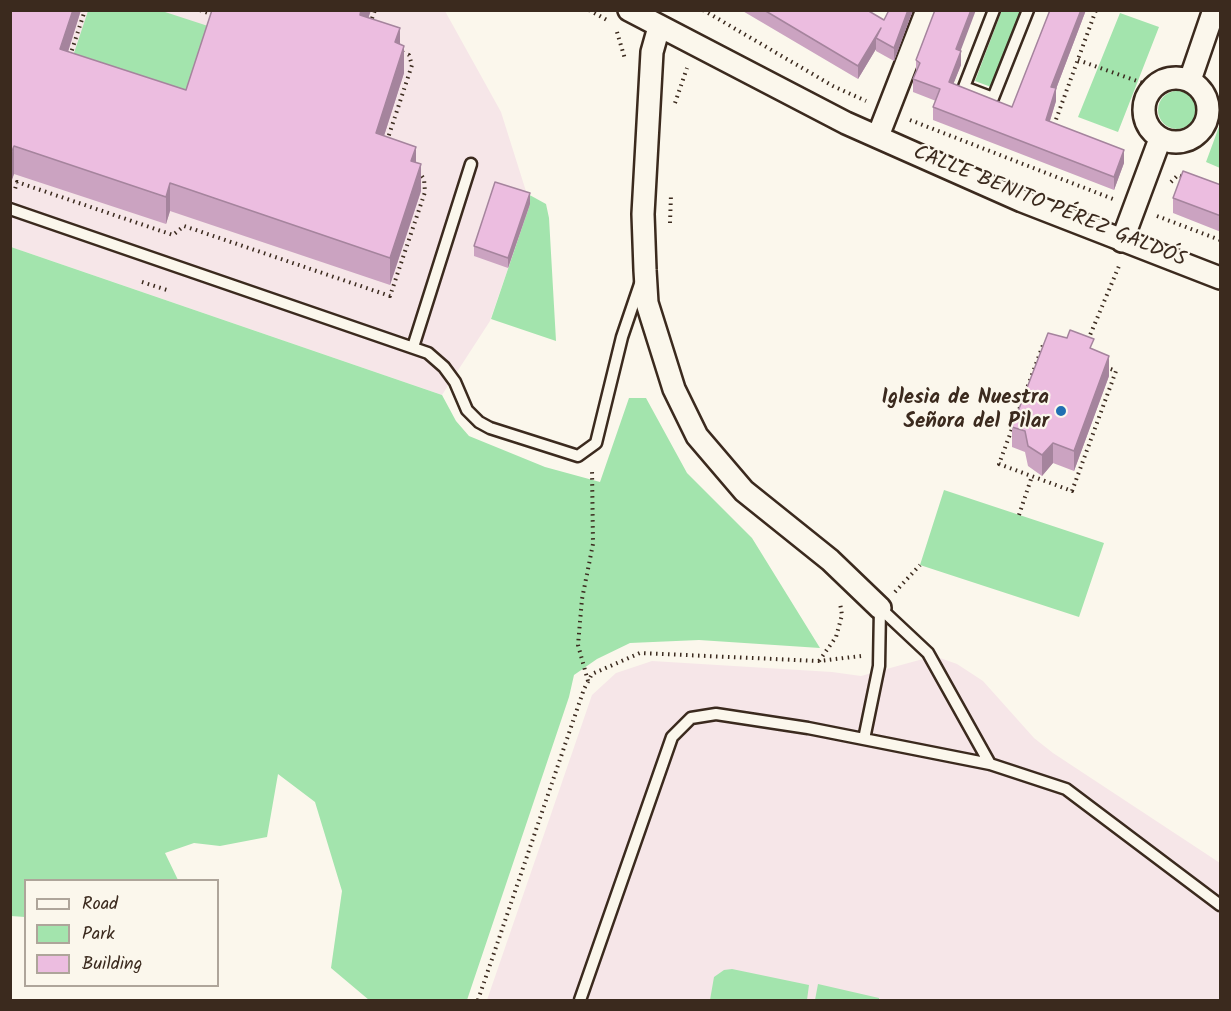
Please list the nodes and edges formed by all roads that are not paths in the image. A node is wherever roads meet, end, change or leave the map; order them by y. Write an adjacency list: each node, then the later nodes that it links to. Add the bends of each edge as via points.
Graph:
1 (629, 10): 6 (street, CALLE BENITO PÉREZ GALDÓS)
2 (927, 10): 9 (street)
3 (994, 10): 4 (lane, via 964,87 993,98)
4 (1028, 10)
5 (1214, 10): 7 (street)
6 (659, 27): 9 (street, CALLE BENITO PÉREZ GALDÓS, via 794,99); 14 (street, via 651,52 643,214)
7 (1190, 80): 8 (street); 10 (street, via 1168,79 1154,87 1146,98 1144,118)
8 (1214, 111): 10 (street, via 1193,138 1174,143)
9 (878, 136): 13 (street, CALLE BENITO PÉREZ GALDÓS)
10 (1160, 139): 13 (street)
11 (471, 164): 16 (lane)
12 (10, 209): 16 (lane)
13 (1122, 241): 15 (street, CALLE BENITO PÉREZ GALDÓS)
14 (645, 270): 16 (lane, via 622,338 596,443 578,456 485,425 467,410 444,367 428,353); 17 (street, via 647,303 657,341 697,436 744,491 830,560)
15 (1221, 278)
16 (413, 347)
17 (890, 598): 18 (lane); 19 (lane, via 928,653)
18 (864, 739): 19 (lane); 21 (lane, via 716,714 691,718 672,737)
19 (990, 764): 20 (lane, via 1066,789)
20 (1221, 905)
21 (580, 1000)

